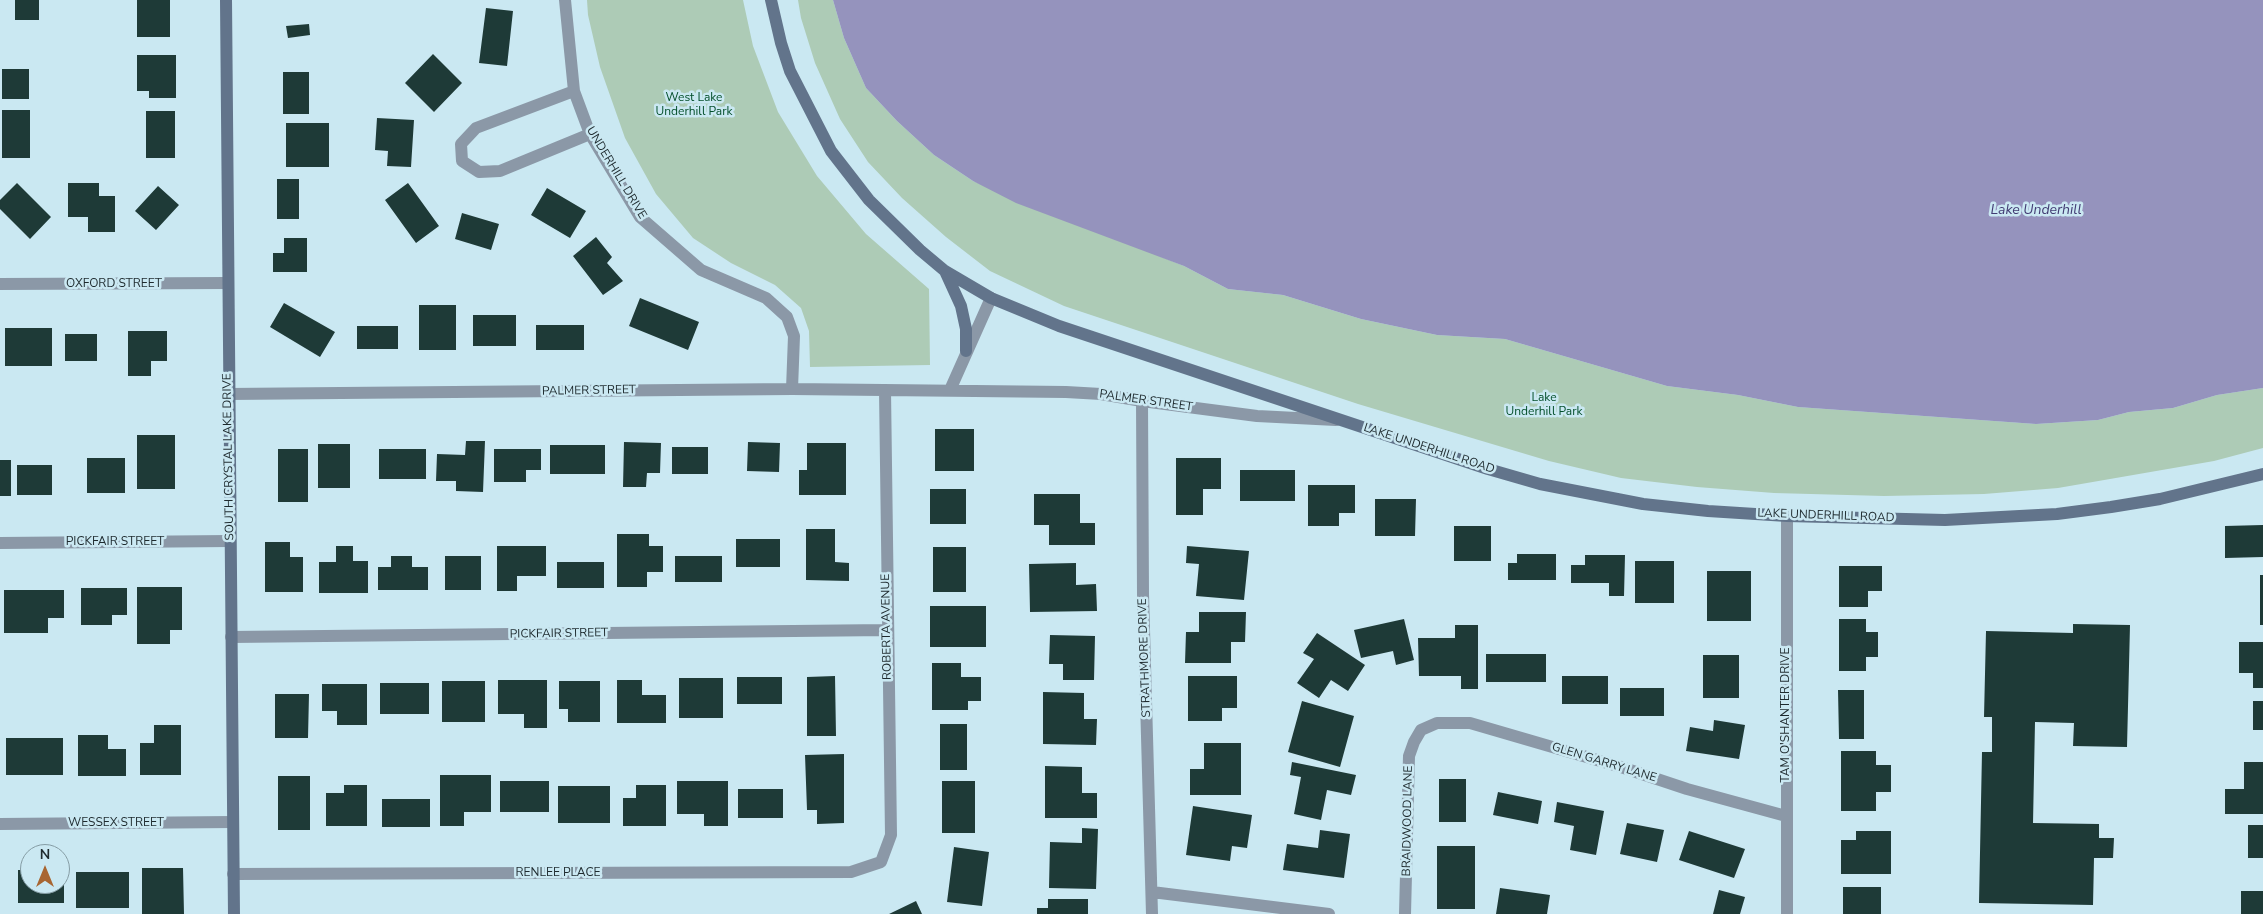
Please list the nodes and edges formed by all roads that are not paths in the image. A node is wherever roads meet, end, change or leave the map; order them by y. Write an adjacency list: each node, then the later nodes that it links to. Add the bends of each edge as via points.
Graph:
1 (226, 0): 7 (main road, SOUTH CRYSTAL LAKE DRIVE)
2 (564, 0): 4 (street, UNDERHILL DRIVE)
3 (770, 0): 6 (main road, LAKE UNDERHILL ROAD, via 790,70 831,151 869,200)
4 (574, 91): 5 (street, UNDERHILL DRIVE); 5 (street, via 476,128 461,144 462,161 479,172 500,171)
5 (590, 134): 11 (street, UNDERHILL DRIVE, via 640,217 701,270 766,298 787,317 794,336)
6 (945, 271): 9 (main road, LAKE UNDERHILL ROAD); 10 (main road, via 961,306)
7 (227, 283): 8 (street, OXFORD STREET); 14 (main road, SOUTH CRYSTAL LAKE DRIVE)
8 (0, 284)
9 (991, 298): 10 (street); 16 (main road, LAKE UNDERHILL ROAD, via 1059,326)
10 (966, 351): 13 (street)
11 (792, 389): 12 (street, PALMER STREET); 14 (street, PALMER STREET)
12 (886, 390): 13 (street, PALMER STREET); 21 (street, ROBERTA AVENUE)
13 (950, 390): 15 (street, PALMER STREET, via 1101,394)
14 (228, 394): 19 (main road, SOUTH CRYSTAL LAKE DRIVE)
15 (1142, 401): 16 (street, PALMER STREET, via 1257,416); 29 (street, STRATHMORE DRIVE, via 1143,594)
16 (1342, 420): 18 (main road, LAKE UNDERHILL ROAD, via 1488,469 1578,493 1643,504)
17 (2263, 474): 18 (main road, LAKE UNDERHILL ROAD, via 2160,500 2056,514 1945,520)
18 (1786, 516): 24 (street, TAM O'SHANTER DRIVE)
19 (230, 542): 20 (street, PICKFAIR STREET); 22 (main road, SOUTH CRYSTAL LAKE DRIVE)
20 (0, 543)
21 (887, 630): 22 (street, PICKFAIR STREET); 27 (street, ROBERTA AVENUE, via 891,835)
22 (231, 637): 25 (main road, SOUTH CRYSTAL LAKE DRIVE)
23 (1421, 730): 24 (street, GLEN GARRY LANE, via 1437,723 1470,723); 33 (street, BRAIDWOOD LANE, via 1409,756)
24 (1786, 816): 34 (street, TAM O'SHANTER DRIVE)
25 (233, 822): 26 (street, WESSEX STREET); 28 (main road, SOUTH CRYSTAL LAKE DRIVE)
26 (0, 824)
27 (881, 862): 28 (street, RENLEE PLACE, via 851,872)
28 (233, 874): 30 (main road, SOUTH CRYSTAL LAKE DRIVE)
29 (1152, 892): 31 (street, STRATHMORE DRIVE); 32 (street)
30 (234, 914)
31 (1152, 914)
32 (1329, 914)
33 (1405, 914)
34 (1787, 914)

